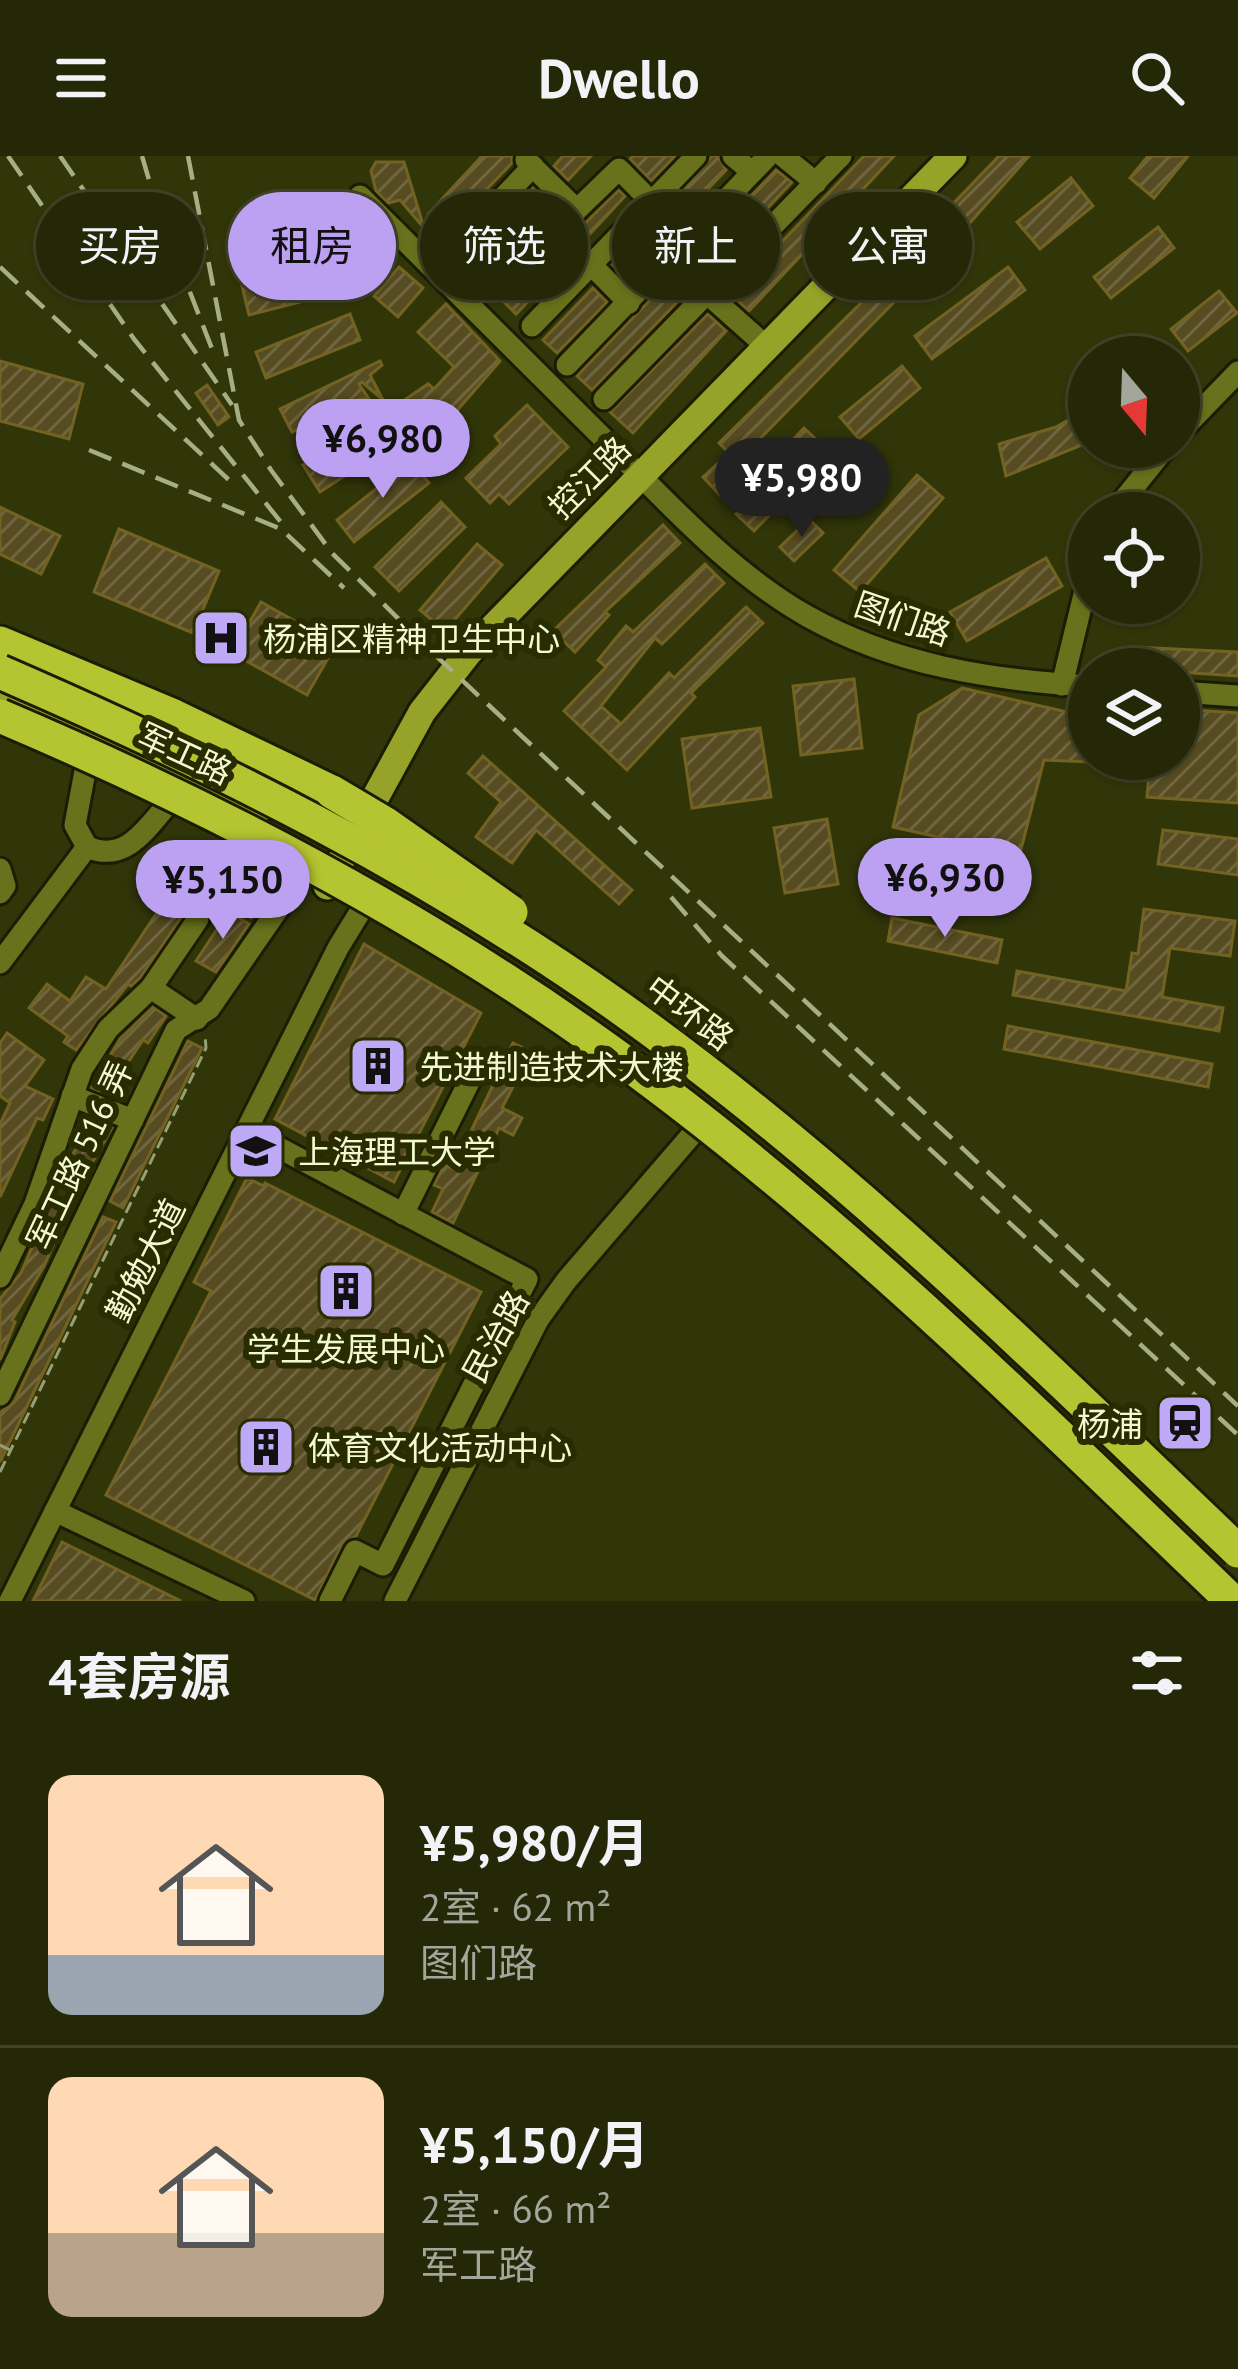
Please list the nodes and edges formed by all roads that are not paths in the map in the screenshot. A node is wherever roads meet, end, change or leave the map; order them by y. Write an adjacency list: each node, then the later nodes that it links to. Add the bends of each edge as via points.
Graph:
1 (696, 156): 13 (street)
2 (733, 156): 8 (street)
3 (783, 156): 9 (street)
4 (842, 156): 9 (street)
5 (953, 156): 26 (main road, 控江路)
6 (528, 161): 10 (street); 11 (street)
7 (625, 163): 12 (street); 15 (street)
8 (760, 164): 14 (street)
9 (816, 183): 16 (street)
10 (503, 192)
11 (559, 192)
12 (645, 192)
13 (662, 192)
14 (732, 192)
15 (588, 199)
16 (780, 219)
17 (396, 232): 32 (street, 图们路)
18 (612, 244): 20 (street)
19 (588, 263): 20 (street)
20 (591, 266): 24 (street); 25 (street)
21 (632, 300): 24 (street)
22 (698, 300): 29 (street)
23 (711, 300): 26 (street)
24 (629, 303): 27 (street)
25 (532, 326)
26 (767, 347): 32 (main road, 控江路)
27 (567, 365)
28 (1238, 372): 30 (street)
29 (604, 399)
30 (1200, 411)
31 (1149, 468): 33 (street)
32 (641, 476): 38 (street, 图们路, via 739,568 810,618 926,664); 50 (main road, 控江路, via 422,712)
33 (1130, 492)
34 (1076, 624): 38 (street)
35 (0, 643): 58 (highway, bridge, via 226,740 386,824 528,925)
36 (0, 660): 46 (main road)
37 (0, 673): 58 (highway, 中环路, bridge, via 316,820)
38 (1061, 685): 39 (street, 图们路)
39 (1068, 685)
40 (0, 693): 47 (main road)
41 (1200, 693): 42 (street)
42 (1238, 696)
43 (0, 706): 47 (main road, 军工路)
44 (0, 716): 83 (highway, bridge, via 296,856 591,1037 879,1268)
45 (0, 729): 47 (main road, 军工路)
46 (161, 733): 47 (main road); 50 (main road, via 216,755)
47 (91, 755): 48 (main road, 军工路); 49 (street, via 75,825); 50 (main road, 军工路)
48 (166, 806): 49 (street, via 127,847); 50 (main road, 军工路)
49 (82, 853): 55 (street)
50 (335, 861): 53 (main road); 56 (main road); 60 (street, 军工路 516 弄, via 283,902); 64 (main road, via 524,929); 67 (main road, via 530,960)
51 (0, 869): 52 (street)
52 (0, 892)
53 (363, 908): 59 (main road); 65 (street, 勤勉大道)
54 (198, 919): 57 (street, 军工路 516 弄)
55 (0, 963)
56 (514, 977): 59 (main road); 71 (main road, via 660,1074 826,1201)
57 (151, 988): 60 (street); 62 (street, 军工路 516 弄, via 108,1029)
58 (616, 1005): 75 (highway, 中环路, bridge, via 891,1224)
59 (532, 1012): 66 (main road)
60 (197, 1019): 63 (street, 军工路 516 弄, via 176,1030)
61 (473, 1074): 68 (street)
62 (72, 1096): 63 (street); 69 (street, 军工路 516 弄)
63 (133, 1120): 70 (street, 军工路 516 弄)
64 (797, 1128): 67 (main road); 74 (main road)
65 (247, 1131): 68 (street); 72 (street, 勤勉大道)
66 (695, 1131): 73 (main road, via 914,1315); 81 (street, 民治路, via 538,1320)
67 (821, 1180): 76 (main road)
68 (403, 1214): 80 (street, via 526,1279 383,1564 356,1551)
69 (0, 1277)
70 (0, 1395)
71 (1113, 1474): 73 (main road); 77 (main road)
72 (56, 1511): 78 (street); 79 (street, 勤勉大道)
73 (1141, 1530): 82 (main road)
74 (1238, 1534)
75 (1238, 1551)
76 (1238, 1569)
77 (1238, 1592)
78 (235, 1599)
79 (10, 1601)
80 (331, 1601)
81 (395, 1601)
82 (1216, 1601)
83 (1232, 1601)

